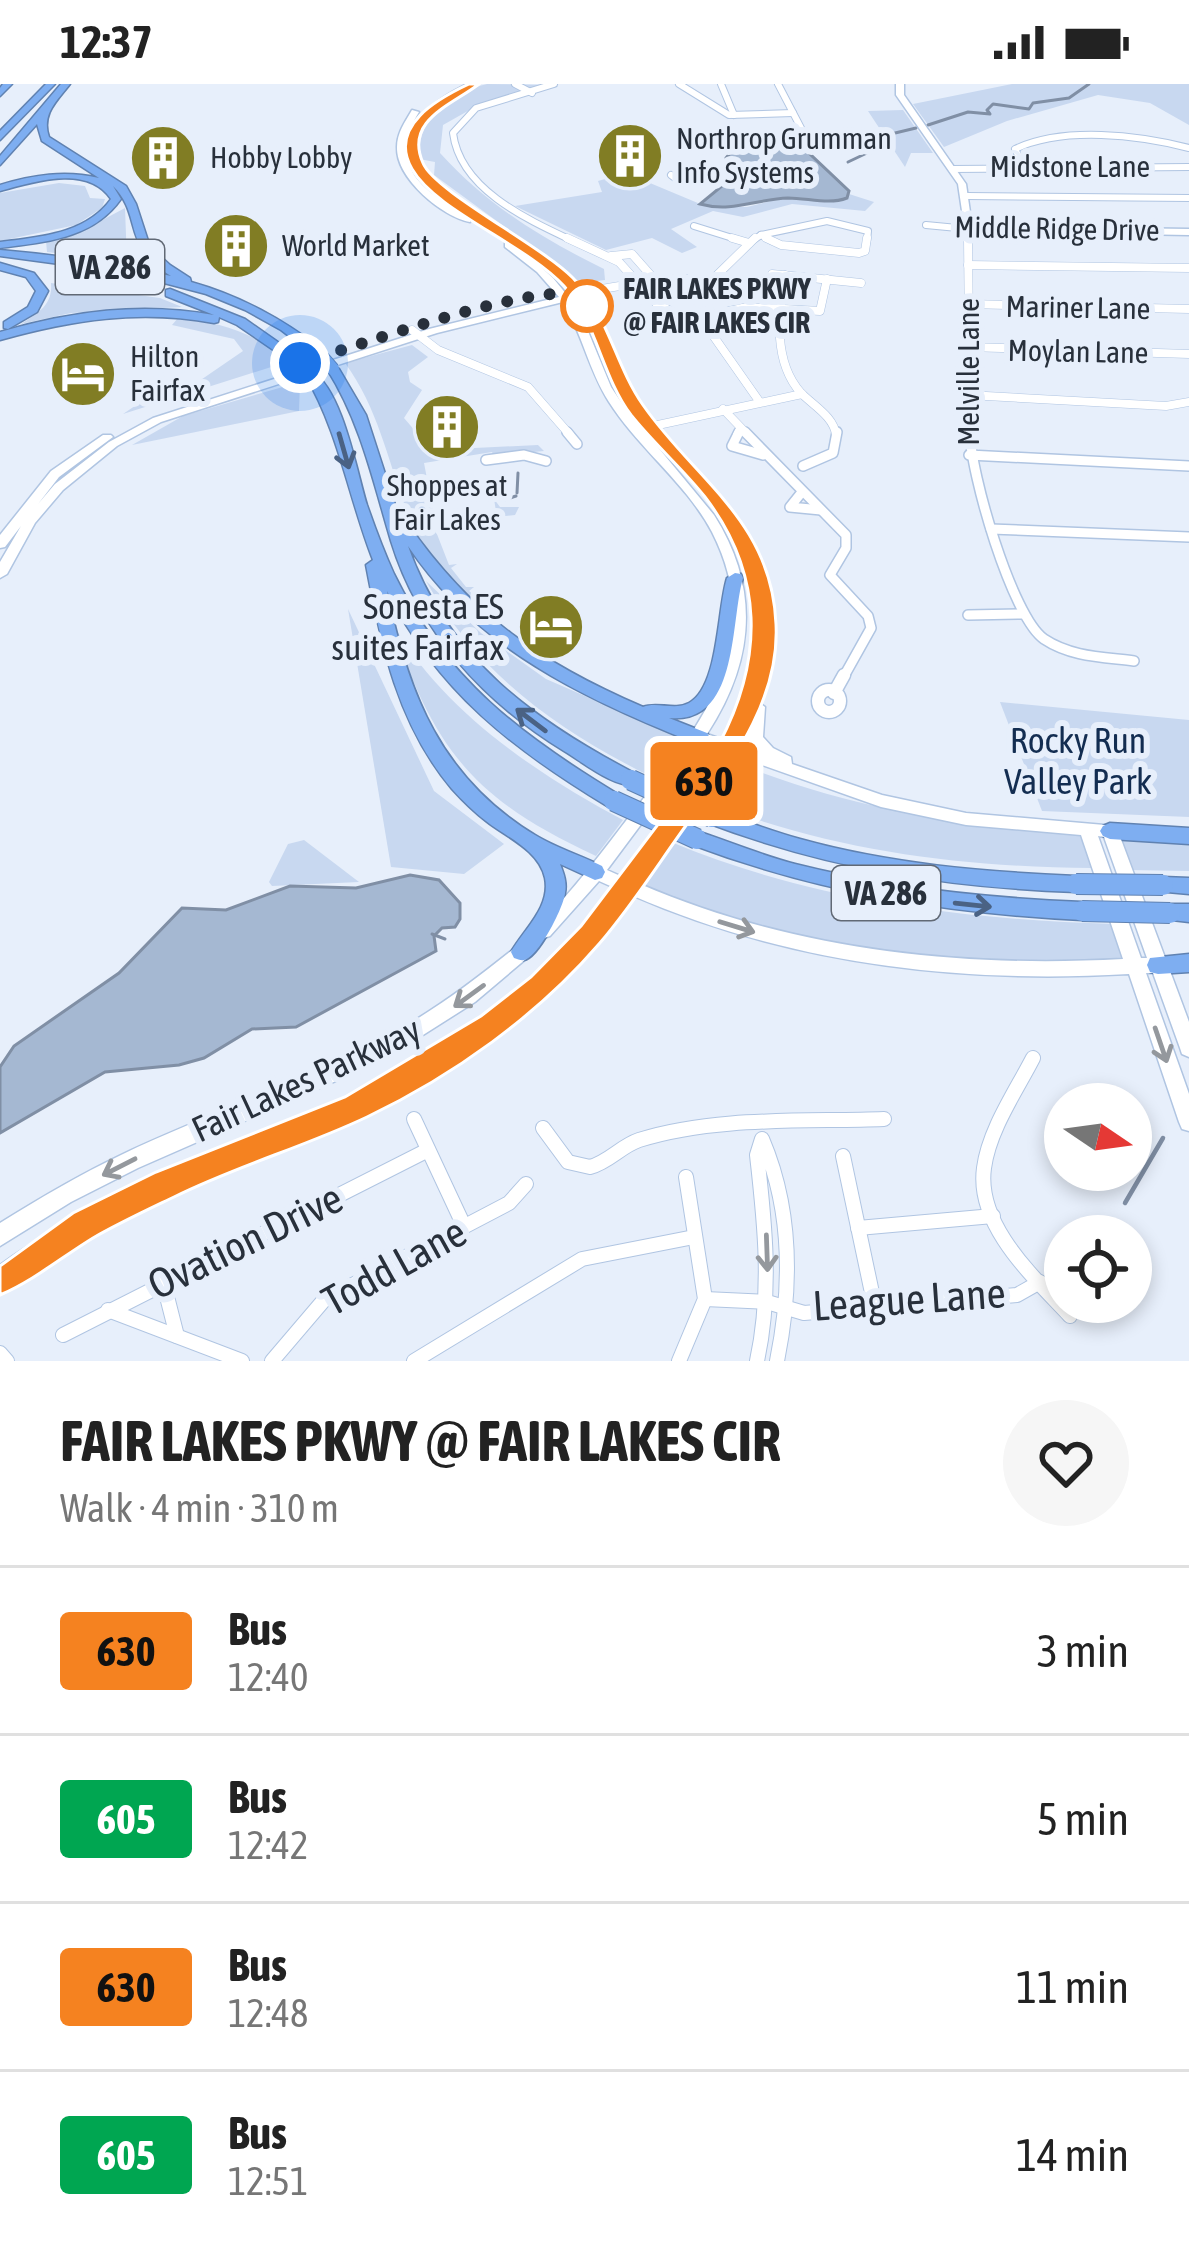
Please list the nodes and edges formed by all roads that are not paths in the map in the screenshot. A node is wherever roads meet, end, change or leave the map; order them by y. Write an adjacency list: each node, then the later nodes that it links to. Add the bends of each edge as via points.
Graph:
1 (8, 84): 15 (highway)
2 (41, 84): 21 (highway)
3 (51, 84): 23 (highway)
4 (66, 84): 18 (highway)
5 (457, 84): 53 (main road, Fair Lakes Parkway, via 410,118 402,167 421,190 511,247)
6 (473, 84): 51 (main road, Fair Lakes Parkway, via 419,122 412,140 417,167 530,247)
7 (515, 84): 16 (street)
8 (679, 84): 14 (street)
9 (778, 84): 19 (street)
10 (900, 84): 28 (main road, Melville Lane)
11 (553, 85): 16 (street)
12 (722, 86): 14 (street); 20 (street)
13 (506, 89): 17 (street)
14 (692, 92): 20 (street)
15 (0, 93)
16 (532, 93): 17 (street)
17 (520, 95): 41 (street, via 463,118 452,138 456,156 504,205)
18 (44, 111): 25 (highway); 52 (highway, via 40,128 50,145 126,193 146,253)
19 (793, 113): 20 (street); 22 (street)
20 (734, 115)
21 (0, 126)
22 (801, 128)
23 (0, 137)
24 (1189, 148): 26 (street, via 1156,140 1035,140 1016,149)
25 (0, 162)
26 (1024, 167): 27 (street, Midstone Lane); 28 (street, Midstone Lane)
27 (1189, 167)
28 (952, 169): 30 (main road, Melville Lane)
29 (0, 188): 40 (highway, via 77,178 105,185 116,199 79,227)
30 (967, 196): 31 (street); 35 (main road, Melville Lane)
31 (1189, 198)
32 (700, 224): 38 (street)
33 (926, 225): 35 (street, Middle Ridge Drive)
34 (782, 228): 37 (street); 39 (street); 39 (street, via 865,228 865,251)
35 (968, 229): 36 (main road, Middle Ridge Drive); 43 (street, Melville Lane)
36 (1189, 232)
37 (761, 236): 38 (street); 39 (street)
38 (749, 242): 47 (street, via 714,278)
39 (777, 243)
40 (0, 249): 52 (highway, VA 286)
41 (610, 257): 47 (street, via 632,254); 49 (street)
42 (0, 264): 58 (highway, via 30,275 42,291 34,309); 60 (highway, VA 286, via 145,286 241,322)
43 (968, 266): 44 (street); 54 (street, Melville Lane)
44 (1189, 268)
45 (772, 274): 46 (street)
46 (785, 275): 48 (street); 55 (street)
47 (655, 280): 49 (street)
48 (827, 280): 50 (street); 55 (street, via 820,311)
49 (639, 282): 51 (street); 57 (street, via 656,303)
50 (861, 283)
51 (578, 293): 53 (main road); 68 (main road, Fair Lakes Parkway)
52 (218, 295): 72 (highway, VA 286, bridge, via 319,353 355,405)
53 (563, 296): 59 (main road); 68 (main road, Fair Lakes Parkway, via 597,373)
54 (968, 304): 56 (street, Mariner Lane); 61 (street, Melville Lane)
55 (778, 307): 57 (street); 63 (street, via 785,371)
56 (1189, 309)
57 (690, 320): 65 (street, via 717,340)
58 (0, 332): 60 (highway, via 159,311 224,321)
59 (414, 333): 70 (street, via 432,349 530,388); 83 (main road, via 153,412 55,474); 84 (main road, via 199,403 116,442 43,505)
60 (277, 345): 81 (highway, VA 286, one-way to 81, bridge, via 312,375)
61 (968, 347): 62 (street, Moylan Lane); 64 (street, Melville Lane)
62 (1188, 355)
63 (800, 392): 65 (street); 76 (street, via 838,429 833,453)
64 (968, 395): 66 (street); 71 (street, Melville Lane)
65 (765, 402): 67 (street)
66 (1189, 403)
67 (727, 409): 68 (street); 69 (street)
68 (642, 428): 85 (main road, Fair Lakes Parkway, via 704,511); 88 (main road, Fair Lakes Parkway, via 740,531 760,583)
69 (740, 429): 73 (street); 73 (street, via 732,446)
70 (577, 443)
71 (969, 455): 77 (street); 80 (street, Melville Lane)
72 (374, 456): 90 (highway, via 402,525 437,579 520,652); 100 (highway, VA 286, one-way to 72, bridge, via 983,881 895,870 789,846 583,757 454,646 408,568)
73 (765, 456): 78 (street)
74 (486, 460): 75 (street)
75 (546, 461)
76 (803, 466)
77 (1189, 466)
78 (802, 492): 79 (street); 79 (street, via 790,507)
79 (821, 510): 91 (street, via 848,540 830,575 872,628)
80 (991, 529): 82 (street); 86 (street, Melville Lane)
81 (368, 530): 98 (highway, via 390,654 434,757 483,810); 102 (highway, VA 286, one-way to 102, bridge, via 404,615 441,666 516,738 614,801 794,873 881,892 1010,909)
82 (1189, 537)
83 (0, 544)
84 (0, 574)
85 (735, 578): 90 (highway, via 720,669 701,704 660,712); 92 (main road, Fair Lakes Parkway, via 737,659)
86 (1022, 614): 87 (street); 89 (street, Melville Lane, via 1066,652)
87 (968, 615)
88 (765, 634): 93 (main road, Fair Lakes Parkway, via 756,690); 94 (main road, via 771,661 753,724 758,743 775,757)
89 (1134, 661)
90 (583, 687): 92 (highway)
91 (834, 693)
92 (701, 738): 93 (main road); 99 (main road, Fair Lakes Parkway)
93 (728, 749): 94 (main road); 101 (main road, Fair Lakes Parkway)
94 (898, 804): 95 (main road)
95 (1087, 829): 96 (main road); 105 (main road)
96 (1110, 831): 97 (highway); 105 (main road)
97 (1189, 836)
98 (531, 843): 99 (highway); 103 (highway, via 558,882 551,912)
99 (596, 872): 101 (main road); 103 (main road, Fair Lakes Parkway)
100 (1189, 886)
101 (627, 887): 105 (main road, one-way to 105, via 724,924 863,958 1001,973); 122 (main road, Fair Lakes Parkway, via 541,986 464,1046 356,1107 168,1183)
102 (1179, 913)
103 (522, 952): 120 (main road, Fair Lakes Parkway, one-way to 120, via 380,1051 162,1146)
104 (1189, 963): 105 (highway)
105 (1147, 966): 106 (main road); 110 (main road, one-way to 110)
106 (1189, 1048)
107 (1033, 1058): 117 (street, via 983,1169)
108 (414, 1119): 113 (street)
109 (884, 1119): 112 (street)
110 (1189, 1122)
111 (543, 1128): 112 (street, via 567,1162 582,1167 598,1166 634,1141)
112 (760, 1131): 127 (street, one-way to 127); 128 (street, via 785,1239)
113 (428, 1150): 118 (street); 123 (street, Ovation Drive)
114 (843, 1156): 119 (street)
115 (686, 1178): 121 (street)
116 (526, 1184): 118 (street, Todd Lane, via 509,1203)
117 (994, 1216): 119 (street); 124 (street)
118 (464, 1226): 137 (street, Todd Lane, via 324,1300)
119 (858, 1228): 129 (street)
120 (0, 1235)
121 (694, 1237): 126 (street); 134 (street, via 582,1259)
122 (0, 1278)
123 (163, 1281): 130 (street, Ovation Drive); 132 (street)
124 (1040, 1282): 125 (street); 129 (street, League Lane, via 1017,1295)
125 (1044, 1287)
126 (705, 1299): 127 (street, League Lane); 139 (street)
127 (767, 1302): 128 (street, League Lane); 140 (street)
128 (786, 1306): 129 (street, League Lane, via 804,1313); 141 (street)
129 (874, 1307)
130 (108, 1310): 131 (street, Ovation Drive); 132 (street)
131 (63, 1335)
132 (177, 1336): 136 (street)
133 (0, 1353): 135 (street)
134 (434, 1357): 138 (street)
135 (7, 1361)
136 (242, 1361)
137 (272, 1361)
138 (414, 1361)
139 (679, 1361)
140 (757, 1361)
141 (777, 1361)

